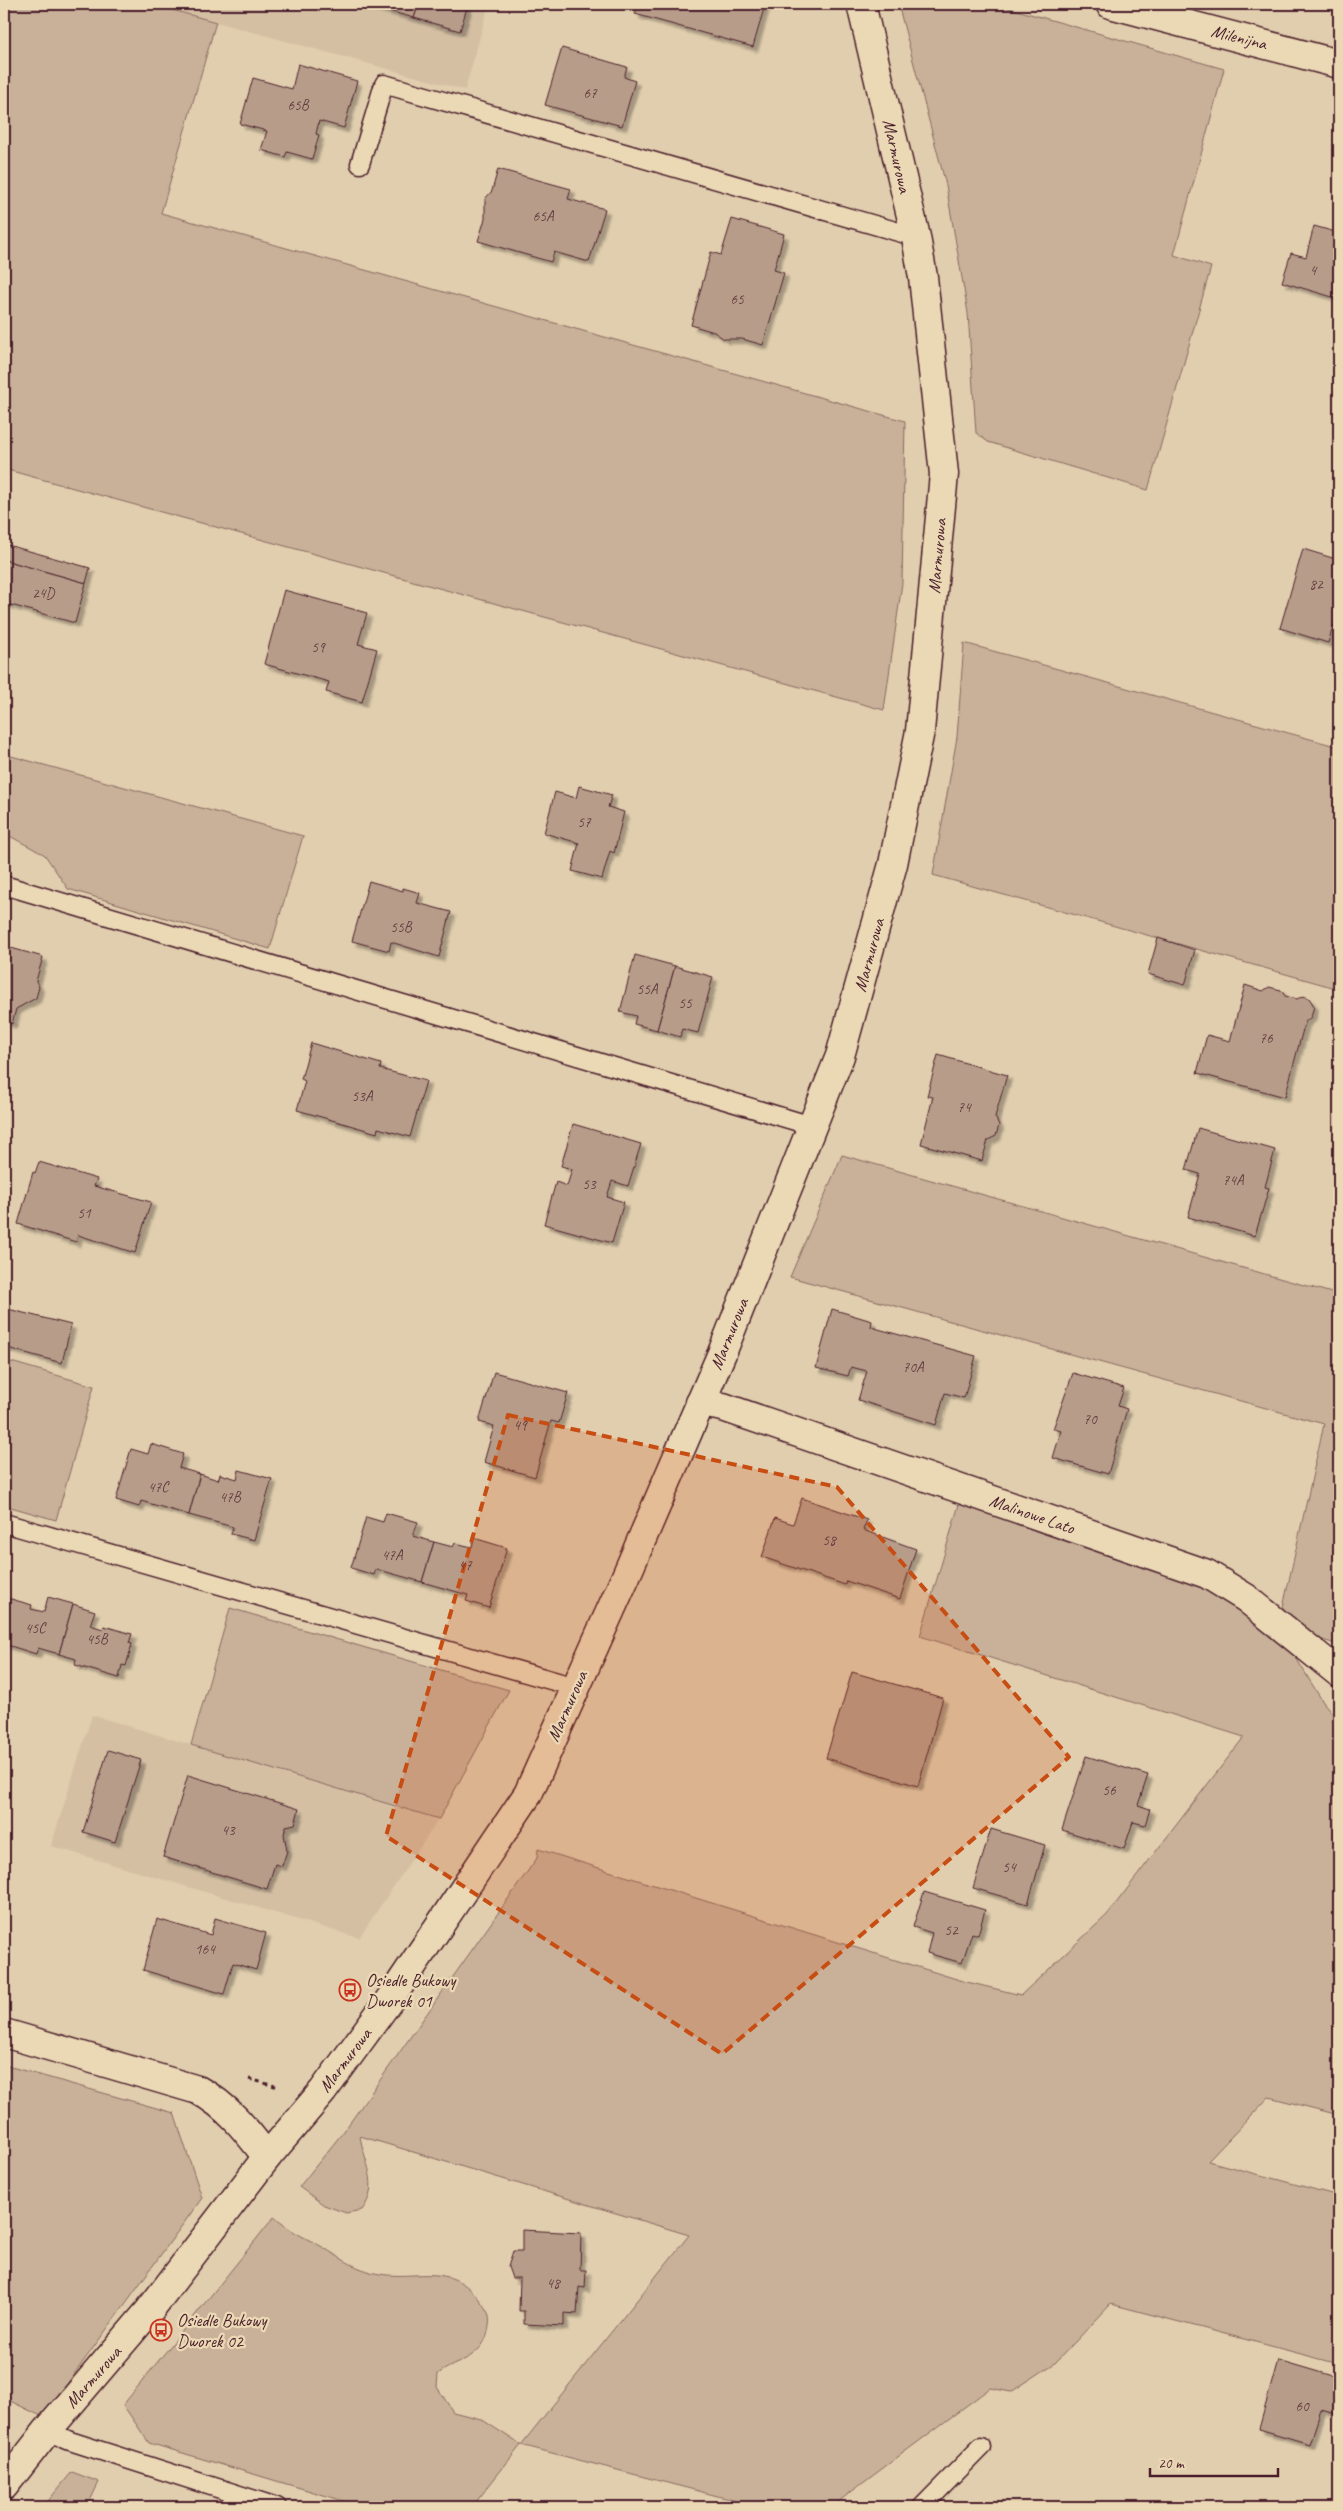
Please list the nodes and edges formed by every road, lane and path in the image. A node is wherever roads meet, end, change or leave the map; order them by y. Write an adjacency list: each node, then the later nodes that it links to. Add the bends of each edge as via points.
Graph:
1 (861, 4): 5 (street, Marmurowa)
2 (1110, 4): 3 (street, Milenijna)
3 (1339, 64)
4 (360, 164): 5 (lane, via 384,84)
5 (916, 237): 7 (street, Marmurowa, via 944,474 920,731 893,864 857,1001 840,1056)
6 (4, 884): 7 (lane)
7 (812, 1126): 8 (street, Marmurowa)
8 (700, 1404): 10 (street, Malinowe Lato, via 723,1407 1207,1574 1246,1598); 11 (street, Marmurowa)
9 (4, 1523): 11 (lane)
10 (1339, 1673)
11 (575, 1687): 15 (street, Marmurowa, via 528,1794 390,1999 323,2091)
12 (4, 2033): 15 (street, via 198,2090 246,2128)
13 (244, 2078): 14 (path)
14 (286, 2088)
15 (267, 2157): 16 (street, Marmurowa, via 149,2311)
16 (47, 2431): 18 (street, Marmurowa); 19 (lane)
17 (981, 2447): 20 (lane)
18 (4, 2486)
19 (277, 2507)
20 (922, 2507)

